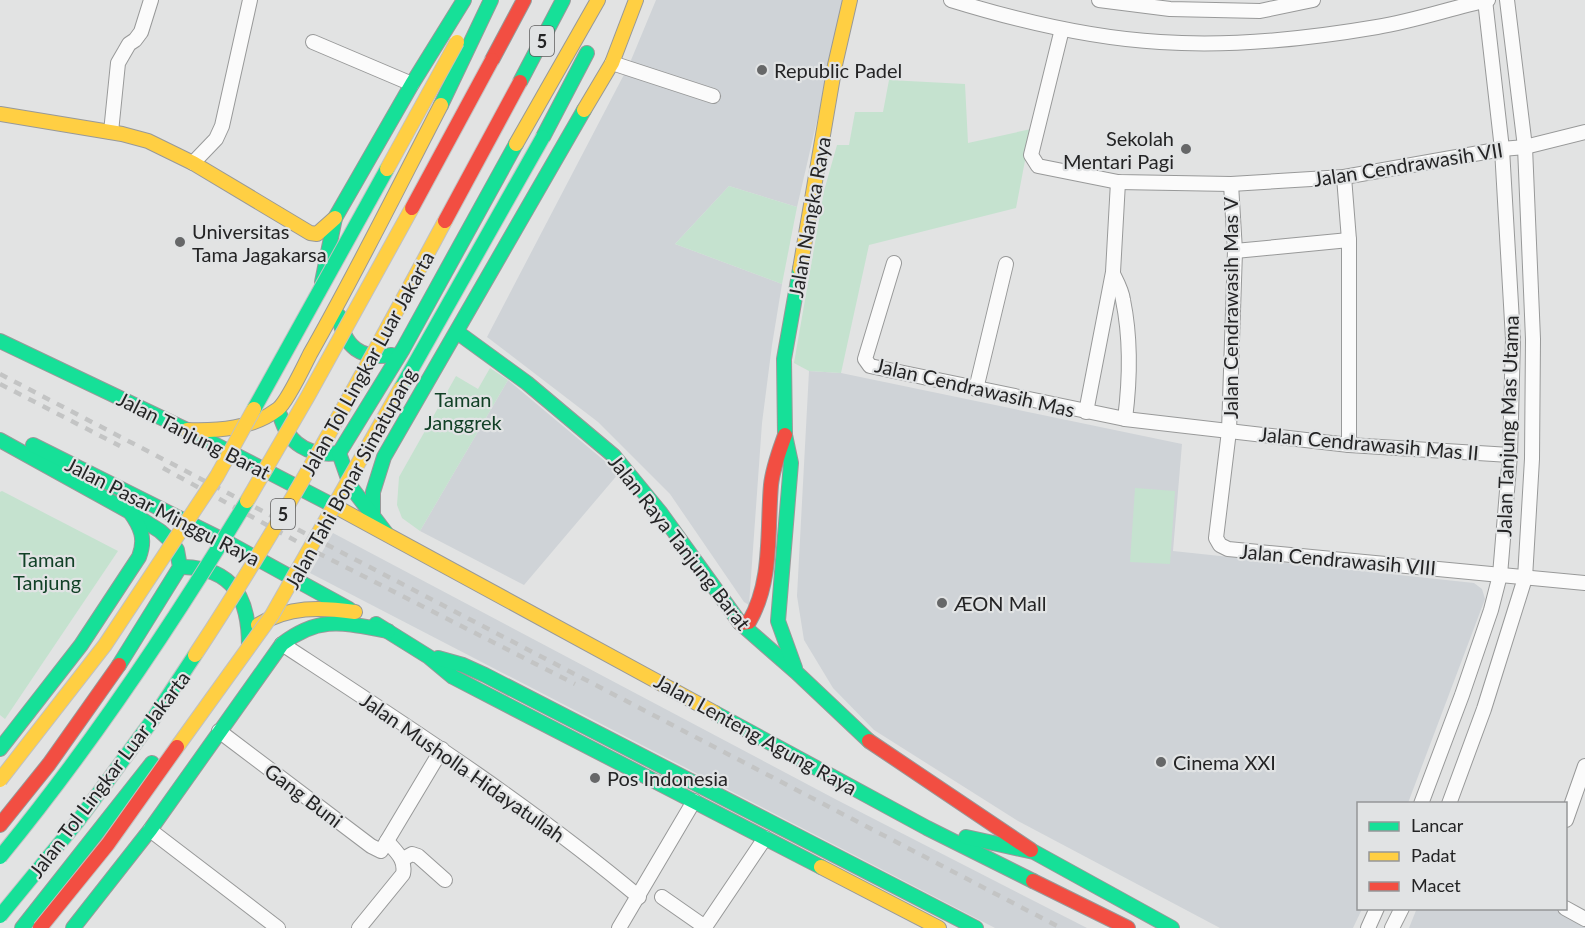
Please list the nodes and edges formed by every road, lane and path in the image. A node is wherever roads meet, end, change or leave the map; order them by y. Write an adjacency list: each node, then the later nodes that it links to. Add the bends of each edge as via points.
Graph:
1 (151, 0): 23 (street, via 141,32 118,63)
2 (250, 0): 27 (street, via 222,126 216,139)
3 (464, 0): 20 (main road)
4 (479, 0): 75 (main road, bridge, via 217,476 105,645)
5 (491, 0): 37 (main road)
6 (524, 0): 87 (main road, Jalan Tol Lingkar Luar Jakarta / 5, bridge, via 329,362 218,549 91,741)
7 (563, 0): 95 (main road, Jalan Tol Lingkar Luar Jakarta / 5, bridge, via 264,547 106,782)
8 (598, 0): 40 (main road)
9 (636, 0): 19 (main road)
10 (850, 0): 49 (main road, Jalan Nangka Raya, via 784,359)
11 (951, 0): 16 (street)
12 (1099, 0): 13 (street, via 1170,9 1260,11)
13 (1313, 0)
14 (1486, 0): 16 (street, via 1379,27 1246,42 1161,42); 26 (street, Jalan Tanjung Mas Utama)
15 (1507, 0): 25 (street, Jalan Tanjung Mas Utama)
16 (1062, 29): 29 (street, Jalan Cendrawasih VII, via 1031,155 1038,166)
17 (313, 42): 20 (street)
18 (593, 42): 100 (main road, Jalan Tahi Bonar Simatupang, bridge, via 272,615 108,844)
19 (612, 63): 21 (street); 38 (main road)
20 (412, 84): 31 (main road)
21 (713, 96)
22 (0, 114): 23 (main road)
23 (111, 132): 27 (main road, via 148,141)
24 (1585, 132): 25 (street, Jalan Cendrawasih VII)
25 (1525, 147): 26 (street, Jalan Cendrawasih VII); 59 (street, Jalan Tanjung Mas Utama, via 1533,339 1532,459)
26 (1502, 149): 28 (street, Jalan Cendrawasih VII); 53 (street, Jalan Tanjung Mas Utama, via 1513,339)
27 (193, 163): 31 (main road, via 310,233 317,234)
28 (1344, 177): 30 (street, Jalan Cendrawasih VII); 32 (street)
29 (1118, 182): 30 (street, Jalan Cendrawasih VII); 36 (street)
30 (1231, 184): 33 (street, Jalan Cendrawasih Mas V)
31 (335, 218): 41 (main road, via 312,326)
32 (1349, 240): 33 (street); 51 (street)
33 (1235, 251): 48 (street, Jalan Cendrawasih Mas V)
34 (894, 263): 42 (street, Jalan Cendrawasih Mas, via 865,358 870,366)
35 (1006, 264): 42 (street)
36 (1113, 272): 44 (street); 45 (street, via 1123,299 1127,336 1129,383)
37 (341, 300): 40 (main road, via 340,325 350,345 359,352 381,357); 41 (main road)
38 (457, 332): 55 (main road, via 384,457 373,492); 63 (main road, Jalan Raya Tanjung Barat, via 527,383 615,456)
39 (0, 341): 47 (main road, Jalan Tanjung Barat)
40 (403, 349): 52 (main road)
41 (297, 375): 43 (main road)
42 (976, 389): 44 (street, Jalan Cendrawasih Mas)
43 (280, 408): 47 (main road, via 236,428); 52 (main road, via 283,427 294,443 320,455)
44 (1086, 412): 45 (street, Jalan Cendrawasih Mas)
45 (1125, 419): 48 (street, Jalan Cendrawasih Mas II)
46 (0, 429): 62 (main road, Jalan Pasar Minggu Raya)
47 (187, 430): 56 (main road, Jalan Tanjung Barat)
48 (1229, 431): 51 (street, Jalan Cendrawasih Mas II); 58 (street, Jalan Cendrawasih VIII, via 1216,538 1224,548)
49 (785, 435): 63 (main road, Jalan Nangka Raya, via 774,466 763,583 756,613 749,622); 69 (main road, Jalan Nangka Raya, via 791,464 778,621)
50 (0, 440): 54 (main road)
51 (1349, 445): 53 (street, Jalan Cendrawasih Mas II)
52 (339, 453): 55 (main road, via 350,488)
53 (1510, 454): 58 (street, Jalan Tanjung Mas Utama)
54 (130, 512): 57 (main road, via 171,541); 67 (main road, via 143,532 142,552)
55 (373, 517): 56 (main road)
56 (386, 533): 82 (main road, Jalan Lenteng Agung Raya)
57 (180, 567): 61 (main road); 64 (main road, via 203,568 229,580 241,597)
58 (1500, 574): 59 (street, Jalan Cendrawasih VIII); 78 (street, Jalan Tanjung Mas Utama, via 1462,695)
59 (1525, 578): 60 (street, Jalan Cendrawasih VIII); 79 (street, Jalan Tanjung Mas Utama, via 1485,709)
60 (1585, 583)
61 (159, 603): 67 (main road); 81 (main road, via 26,795)
62 (355, 612): 64 (main road, via 306,607 270,617); 65 (main road, Jalan Pasar Minggu Raya)
63 (740, 622): 69 (main road, Jalan Raya Tanjung Barat)
64 (250, 631): 70 (main road, via 247,671); 99 (main road)
65 (388, 631): 66 (main road, via 326,623 301,629); 68 (main road)
66 (282, 644): 70 (main road); 73 (street, Jalan Musholla Hidayatullah)
67 (81, 645): 72 (main road)
68 (429, 657): 77 (main road, via 453,677); 106 (main road, via 485,675)
69 (796, 672): 86 (main road, Jalan Raya Tanjung Barat, via 873,745)
70 (239, 703): 71 (main road)
71 (219, 731): 83 (main road); 85 (street, Gang Buni, via 372,846 381,851)
72 (0, 749)
73 (442, 749): 85 (street); 90 (street, Jalan Musholla Hidayatullah, via 582,849)
74 (1585, 766): 76 (street)
75 (0, 780)
76 (1580, 795): 80 (street)
77 (694, 801): 84 (main road); 90 (street)
78 (1422, 802)
79 (1450, 802)
80 (1567, 818)
81 (0, 825)
82 (927, 828): 86 (main road); 107 (main road, Jalan Lenteng Agung Raya)
83 (150, 830): 101 (main road); 102 (street)
84 (765, 838): 97 (main road); 98 (street)
85 (387, 841): 88 (street)
86 (1034, 852): 108 (main road, Jalan Raya Tanjung Barat)
87 (0, 857)
88 (403, 859): 89 (street, via 412,854 418,856); 103 (street, via 405,867 399,881)
89 (446, 880)
90 (639, 897): 104 (street)
91 (662, 897): 98 (street)
92 (1377, 910): 109 (street)
93 (1401, 910): 110 (street)
94 (1567, 910): 96 (street)
95 (0, 916)
96 (1585, 919)
97 (915, 923): 105 (main road)
98 (705, 927)
99 (22, 928)
100 (40, 928)
101 (73, 928)
102 (278, 928)
103 (359, 928)
104 (619, 928)
105 (939, 928)
106 (976, 928)
107 (1128, 928)
108 (1172, 928)
109 (1368, 928)
110 (1392, 928)

